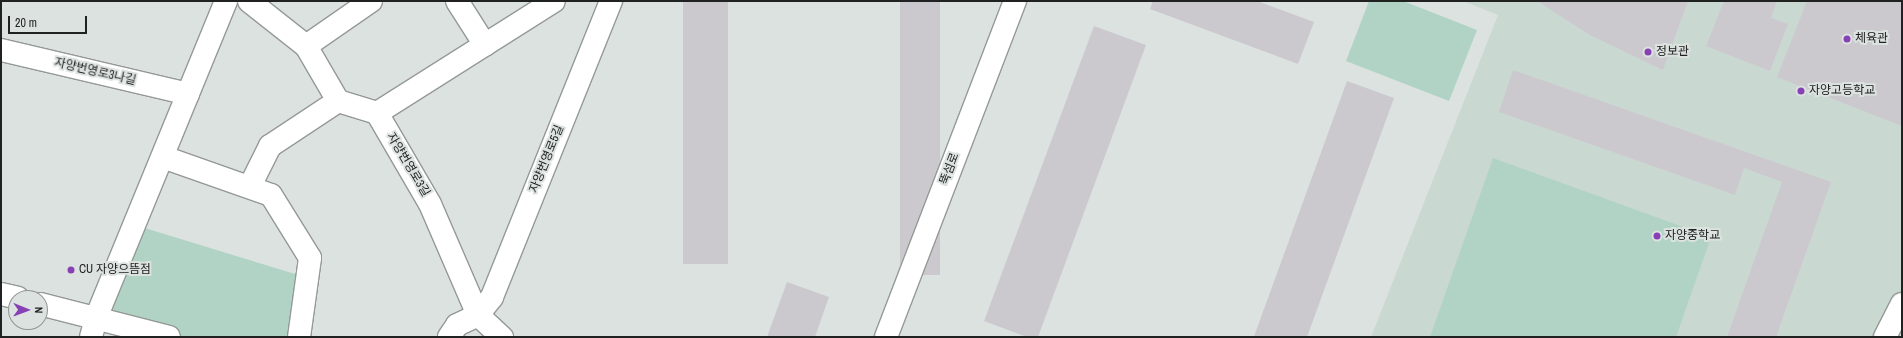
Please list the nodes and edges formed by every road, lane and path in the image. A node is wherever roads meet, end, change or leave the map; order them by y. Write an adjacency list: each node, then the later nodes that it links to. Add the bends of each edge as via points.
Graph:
1 (226, 1): 11 (street)
2 (249, 1): 9 (street)
3 (371, 1): 9 (street)
4 (457, 1): 8 (street)
5 (554, 1): 8 (street)
6 (611, 1): 18 (street, 자양번영로5길, via 492,297)
7 (1015, 1): 24 (street, 뚝섬로)
8 (485, 44): 13 (street)
9 (306, 46): 12 (street)
10 (1, 50): 11 (street, 자양번영로3나길)
11 (188, 94): 14 (street)
12 (338, 101): 13 (street); 15 (street, via 270,146)
13 (377, 113): 18 (street, 자양번영로3길, via 430,204)
14 (163, 158): 15 (street); 19 (street)
15 (250, 186): 21 (street, via 271,195 310,258)
16 (1902, 304): 25 (street)
17 (48, 307): 19 (street)
18 (478, 315): 22 (street, 자양번영로5길, via 457,325); 23 (street)
19 (93, 327): 20 (street)
20 (169, 337)
21 (299, 337)
22 (449, 337)
23 (502, 337)
24 (886, 337)
25 (1885, 337)

